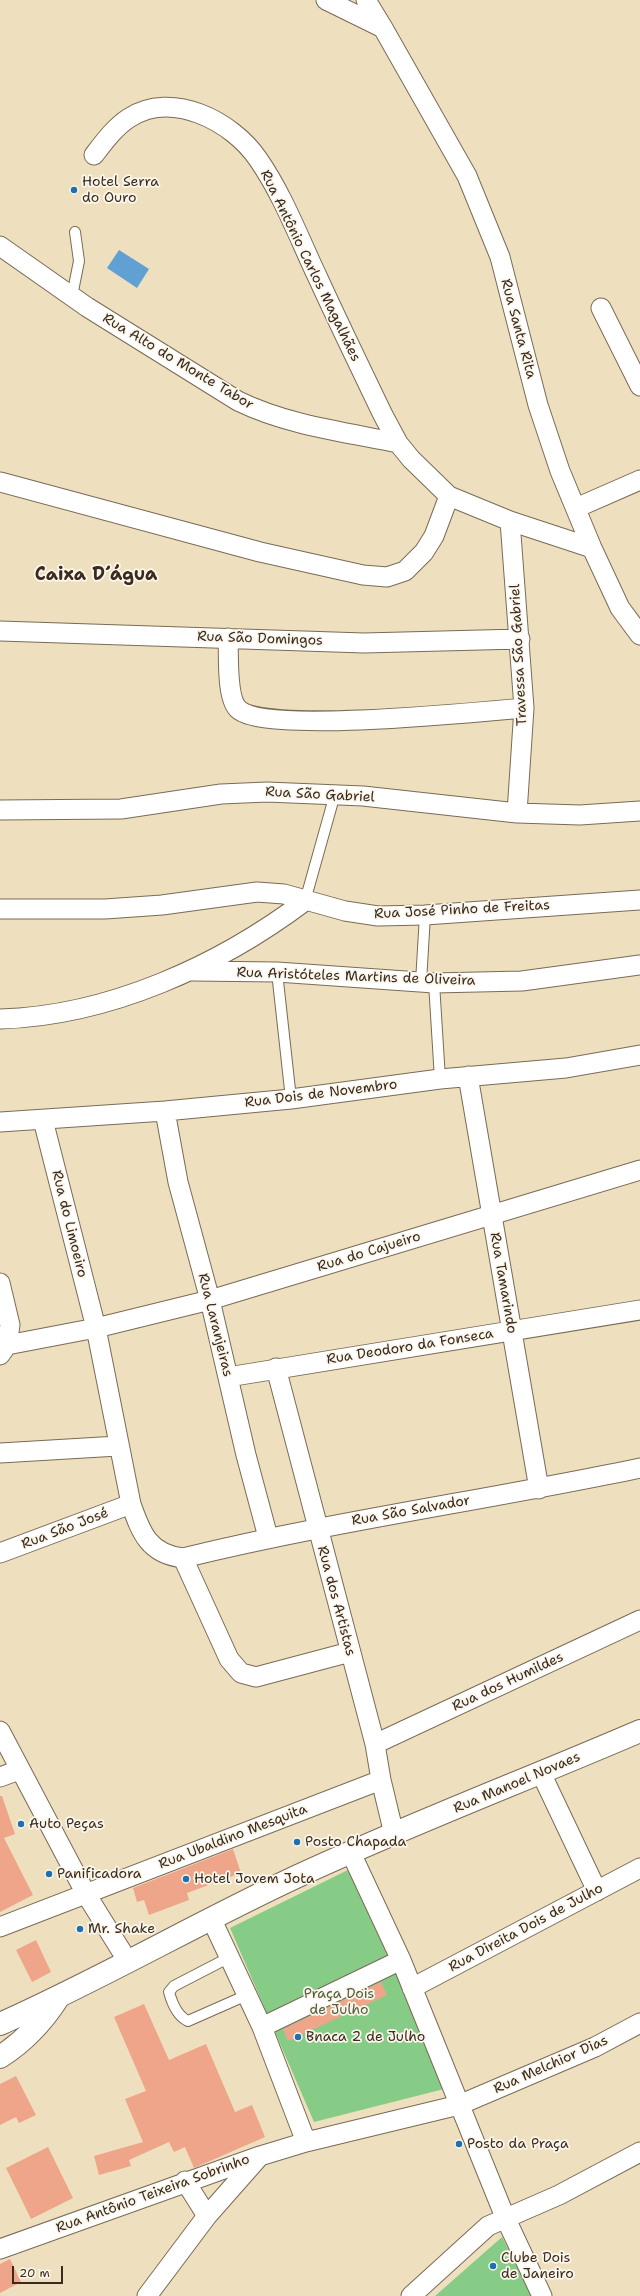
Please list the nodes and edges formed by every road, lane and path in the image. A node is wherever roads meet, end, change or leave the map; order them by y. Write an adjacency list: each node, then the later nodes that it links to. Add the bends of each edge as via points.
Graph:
1 (326, 0): 3 (street)
2 (366, 0): 3 (street, Rua Santa Rita)
3 (383, 28): 14 (street, Rua Santa Rita, via 467,176 484,214 500,257 538,405 560,471)
4 (94, 155): 10 (street, Rua Antônio Carlos Magalhães, via 109,136 130,118 155,107 181,107 208,116 234,135 257,158 283,204)
5 (76, 232): 7 (lane, via 79,261)
6 (0, 246): 7 (street, Rua Alto do Monte Tabor)
7 (72, 296): 10 (street, Rua Alto do Monte Tabor, via 210,385 258,411 314,426)
8 (601, 308): 9 (street)
9 (640, 386)
10 (398, 443): 13 (street, Rua Antônio Carlos Magalhães, via 427,477)
11 (640, 480): 14 (street)
12 (0, 482): 13 (street, via 260,552 363,575 387,577 405,570 424,552 434,536)
13 (449, 496): 15 (street, Rua Antônio Carlos Magalhães)
14 (576, 508): 16 (street, Rua Santa Rita)
15 (510, 521): 16 (street, Rua Antônio Carlos Magalhães); 20 (street, Travessa São Gabriel)
16 (592, 548): 18 (street, Rua Santa Rita, via 620,608)
17 (0, 631): 19 (street, Rua São Domingos)
18 (640, 635)
19 (228, 638): 20 (street, Rua São Domingos, via 364,643); 21 (street, via 234,703 239,710 248,715 329,722)
20 (520, 639): 21 (street, Travessa São Gabriel)
21 (524, 708): 25 (street, Travessa São Gabriel)
22 (335, 794): 23 (street, Rua São Gabriel, via 221,794 121,809); 25 (street, Rua São Gabriel); 27 (lane)
23 (0, 810)
24 (640, 810): 25 (street, Rua São Gabriel, via 580,814)
25 (517, 813)
26 (640, 900): 29 (street, Rua José Pinho de Freitas)
27 (305, 901): 28 (street, Rua José Pinho de Freitas, via 284,894 257,892 105,910); 29 (street, Rua José Pinho de Freitas, via 345,912 378,916); 31 (street, via 245,942)
28 (0, 909)
29 (425, 915): 33 (lane)
30 (640, 965): 33 (street, Rua Aristóteles Martins de Oliveira, via 522,981)
31 (192, 971): 32 (street, Rua Aristóteles Martins de Oliveira); 34 (street, via 127,995 72,1010)
32 (277, 972): 33 (street, Rua Aristóteles Martins de Oliveira); 38 (lane)
33 (428, 982): 37 (lane)
34 (0, 1020)
35 (640, 1055): 36 (street, Rua Dois de Novembro, via 566,1068)
36 (468, 1076): 37 (street, Rua Dois de Novembro); 43 (street, Rua Tamarindo)
37 (440, 1079): 38 (street, Rua Dois de Novembro)
38 (291, 1099): 39 (street, Rua Dois de Novembro)
39 (165, 1111): 40 (street, Rua Dois de Novembro); 45 (street, Rua Laranjeiras, via 178,1182)
40 (43, 1120): 41 (street, Rua Dois de Novembro); 47 (street, Rua do Limoeiro)
41 (0, 1122)
42 (640, 1170): 43 (street, Rua do Cajueiro)
43 (490, 1215): 45 (street, Rua do Cajueiro); 48 (street, Rua Tamarindo)
44 (0, 1283): 49 (street, via 10,1325)
45 (210, 1300): 47 (street, Rua do Cajueiro); 51 (street, Rua Laranjeiras)
46 (640, 1310): 48 (street, Rua Deodoro da Fonseca)
47 (96, 1328): 49 (street, Rua do Cajueiro); 52 (street)
48 (512, 1330): 50 (street, Rua Deodoro da Fonseca); 55 (street, Rua Tamarindo)
49 (4, 1350)
50 (276, 1368): 51 (street, Rua Deodoro da Fonseca); 57 (street, Rua dos Artistas)
51 (228, 1377): 58 (street, Rua Laranjeiras)
52 (118, 1446): 53 (street); 56 (street)
53 (0, 1453)
54 (640, 1468): 55 (street, Rua São Salvador)
55 (538, 1489): 57 (street, Rua São Salvador)
56 (131, 1504): 59 (street, Rua São José); 60 (street, via 140,1531 150,1544 170,1556)
57 (317, 1528): 58 (street, Rua São Salvador); 62 (street, Rua dos Artistas)
58 (268, 1537): 60 (street, Rua São Salvador)
59 (0, 1554)
60 (183, 1558): 62 (street, via 229,1659 241,1673 256,1677)
61 (640, 1620): 65 (street, Rua dos Humildes)
62 (350, 1652): 65 (street, Rua dos Artistas)
63 (0, 1731): 66 (street)
64 (640, 1731): 67 (street, Rua Manoel Novaes)
65 (375, 1744): 69 (street, Rua dos Artistas)
66 (19, 1770): 68 (street); 74 (street)
67 (541, 1773): 70 (street, Rua Manoel Novaes); 73 (street)
68 (0, 1777)
69 (381, 1780): 70 (street, Rua dos Artistas); 74 (street, Rua Ubaldino Mesquita)
70 (394, 1834): 71 (street)
71 (351, 1853): 75 (street); 79 (street)
72 (640, 1868): 73 (street, Rua Direita Dois de Julho)
73 (597, 1891): 80 (street, Rua Direita Dois de Julho)
74 (86, 1894): 76 (street, Rua Ubaldino Mesquita); 78 (street)
75 (211, 1918): 77 (street); 78 (street)
76 (0, 1927)
77 (230, 1957): 81 (street); 81 (lane, via 174,1986 169,1992 172,2001 181,2017 188,2021)
78 (127, 1960): 82 (street)
79 (402, 1960): 80 (street); 85 (street)
80 (412, 1988): 87 (street)
81 (247, 1995): 85 (street)
82 (58, 1998): 84 (street); 86 (street, via 36,2029)
83 (640, 2022): 87 (street, Rua Melchior Dias, via 595,2047)
84 (0, 2024)
85 (262, 2027): 88 (street)
86 (0, 2057)
87 (459, 2105): 88 (street); 93 (street)
88 (306, 2142): 90 (street, Rua Antônio Teixeira Sobrinho)
89 (640, 2152): 93 (street, via 554,2197)
90 (260, 2156): 91 (street, Rua Antônio Teixeira Sobrinho); 92 (street)
91 (185, 2181): 92 (street); 94 (street, Rua Antônio Teixeira Sobrinho)
92 (207, 2216): 95 (street)
93 (505, 2217): 96 (street, via 477,2234); 97 (street)
94 (0, 2249)
95 (147, 2296)
96 (410, 2296)
97 (542, 2296)

